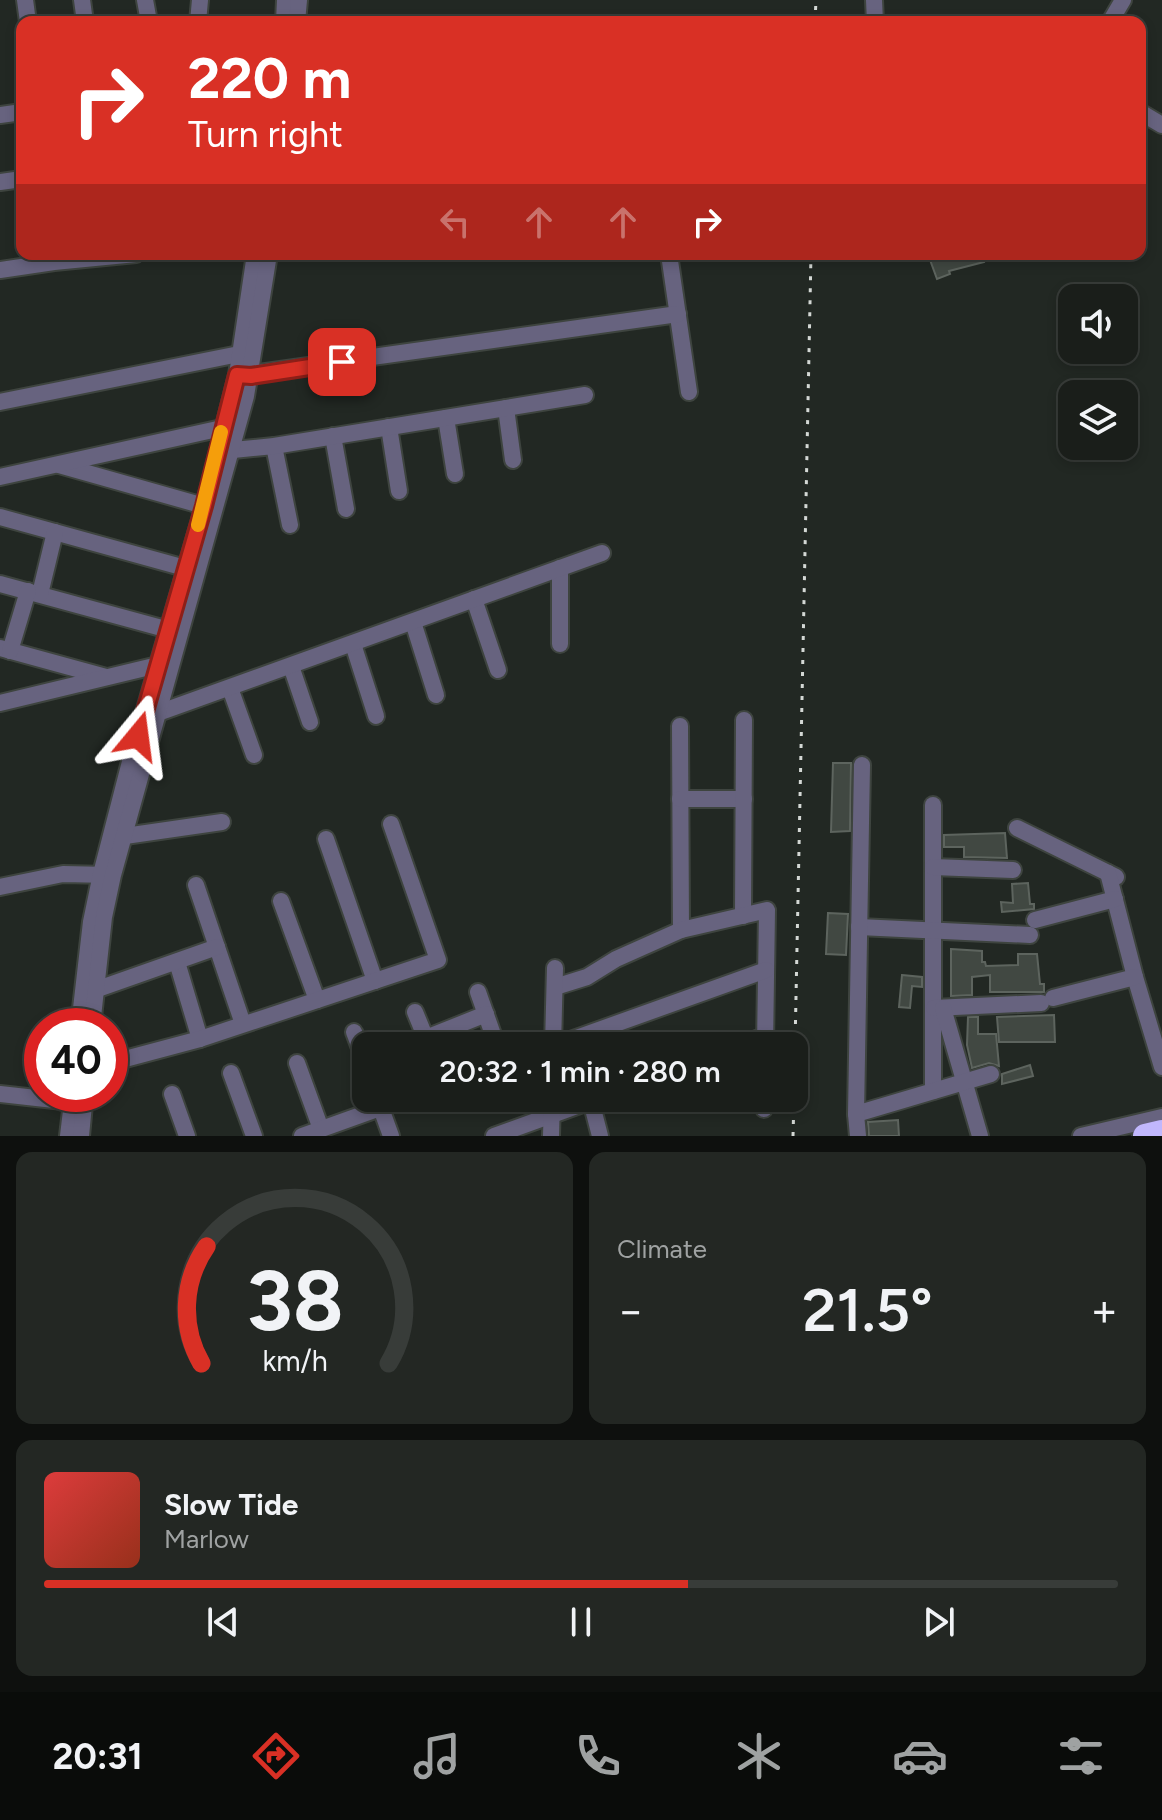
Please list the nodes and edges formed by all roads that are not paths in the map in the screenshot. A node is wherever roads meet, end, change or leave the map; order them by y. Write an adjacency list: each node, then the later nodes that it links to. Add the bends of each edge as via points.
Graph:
1 (85, 260): 5 (street)
2 (255, 260): 7 (street)
3 (268, 260): 7 (street)
4 (670, 260): 6 (street)
5 (0, 270)
6 (678, 314): 8 (street); 9 (street)
7 (248, 352): 8 (street); 11 (street)
8 (244, 375): 15 (street); 18 (street)
9 (689, 392)
10 (585, 395): 12 (street)
11 (0, 402)
12 (506, 408): 13 (street); 19 (street)
13 (446, 418): 14 (street); 21 (street)
14 (389, 427): 16 (street); 23 (street)
15 (222, 428): 20 (street); 24 (street)
16 (333, 436): 17 (street); 25 (street)
17 (274, 446): 18 (street); 27 (street)
18 (233, 450): 47 (street)
19 (513, 460)
20 (57, 464): 22 (street); 24 (street)
21 (455, 474)
22 (0, 477)
23 (399, 491)
24 (204, 506): 30 (street)
25 (346, 509)
26 (0, 517): 28 (street)
27 (290, 525)
28 (55, 532): 30 (street); 33 (street)
29 (602, 553): 31 (street)
30 (185, 568): 36 (street)
31 (560, 568): 34 (street); 38 (street)
32 (0, 584): 33 (street)
33 (34, 593): 36 (street); 39 (street)
34 (474, 599): 35 (street); 42 (street)
35 (413, 622): 37 (street); 45 (street)
36 (169, 630): 40 (street)
37 (353, 644): 41 (street); 48 (street)
38 (560, 644)
39 (5, 649): 43 (street)
40 (158, 665): 43 (street); 64 (street)
41 (291, 666): 44 (street); 50 (street)
42 (498, 670)
43 (108, 678): 46 (street)
44 (230, 688): 47 (street); 52 (street)
45 (436, 695)
46 (0, 703)
47 (158, 713): 60 (street)
48 (376, 716)
49 (744, 720): 55 (street)
50 (310, 722)
51 (680, 726): 54 (street)
52 (254, 755)
53 (862, 765): 70 (street)
54 (680, 799): 55 (street); 71 (street)
55 (744, 799): 69 (street)
56 (933, 805): 62 (street)
57 (222, 822): 60 (street)
58 (391, 824): 78 (street, via 438,960)
59 (1017, 828): 67 (street, via 1115,876)
60 (125, 836): 64 (street)
61 (326, 839): 78 (street)
62 (933, 867): 63 (street); 72 (street)
63 (1013, 870)
64 (107, 874): 66 (street, via 63,874); 80 (street); 83 (street, via 91,922)
65 (196, 885): 73 (street)
66 (0, 887)
67 (1115, 899): 72 (street, via 1032,928); 77 (street)
68 (281, 901): 82 (street)
69 (743, 916): 71 (street); 76 (street, via 767,910)
70 (859, 927): 72 (street); 113 (street)
71 (681, 930): 79 (street, via 587,977)
72 (933, 930): 85 (street)
73 (217, 947): 74 (street); 88 (street)
74 (177, 962): 80 (street); 95 (street)
75 (555, 968): 79 (street)
76 (766, 970): 93 (street); 94 (street)
77 (1135, 977): 85 (street, via 1047,1001); 98 (street)
78 (375, 981): 82 (street)
79 (555, 987): 92 (street)
80 (95, 990): 84 (street)
81 (478, 992): 87 (street)
82 (317, 1000): 88 (street)
83 (81, 1008)
84 (94, 1008)
85 (938, 1008): 101 (street); 102 (street)
86 (415, 1012): 89 (street)
87 (486, 1014): 90 (street); 91 (street)
88 (243, 1024): 95 (street)
89 (423, 1032)
90 (448, 1032)
91 (492, 1032)
92 (554, 1032)
93 (593, 1032)
94 (765, 1032)
95 (200, 1039): 96 (street)
96 (128, 1058)
97 (297, 1063): 115 (street)
98 (1162, 1067)
99 (231, 1073): 120 (street)
100 (991, 1074): 101 (street)
101 (963, 1082): 102 (street); 127 (street)
102 (933, 1091): 113 (street)
103 (0, 1094): 105 (street)
104 (172, 1094): 119 (street)
105 (24, 1095)
106 (73, 1112): 117 (street)
107 (78, 1112): 118 (street)
108 (360, 1112): 115 (street)
109 (383, 1112): 122 (street)
110 (542, 1112): 123 (street)
111 (552, 1112): 124 (street)
112 (597, 1112): 125 (street)
113 (856, 1114): 126 (street)
114 (1162, 1117): 128 (street)
115 (321, 1129): 121 (street)
116 (1162, 1132): 129 (highway)
117 (68, 1136)
118 (81, 1136)
119 (187, 1136)
120 (254, 1136)
121 (302, 1136)
122 (391, 1136)
123 (494, 1136)
124 (551, 1136)
125 (600, 1136)
126 (858, 1136)
127 (980, 1136)
128 (1081, 1136)
129 (1145, 1136)

